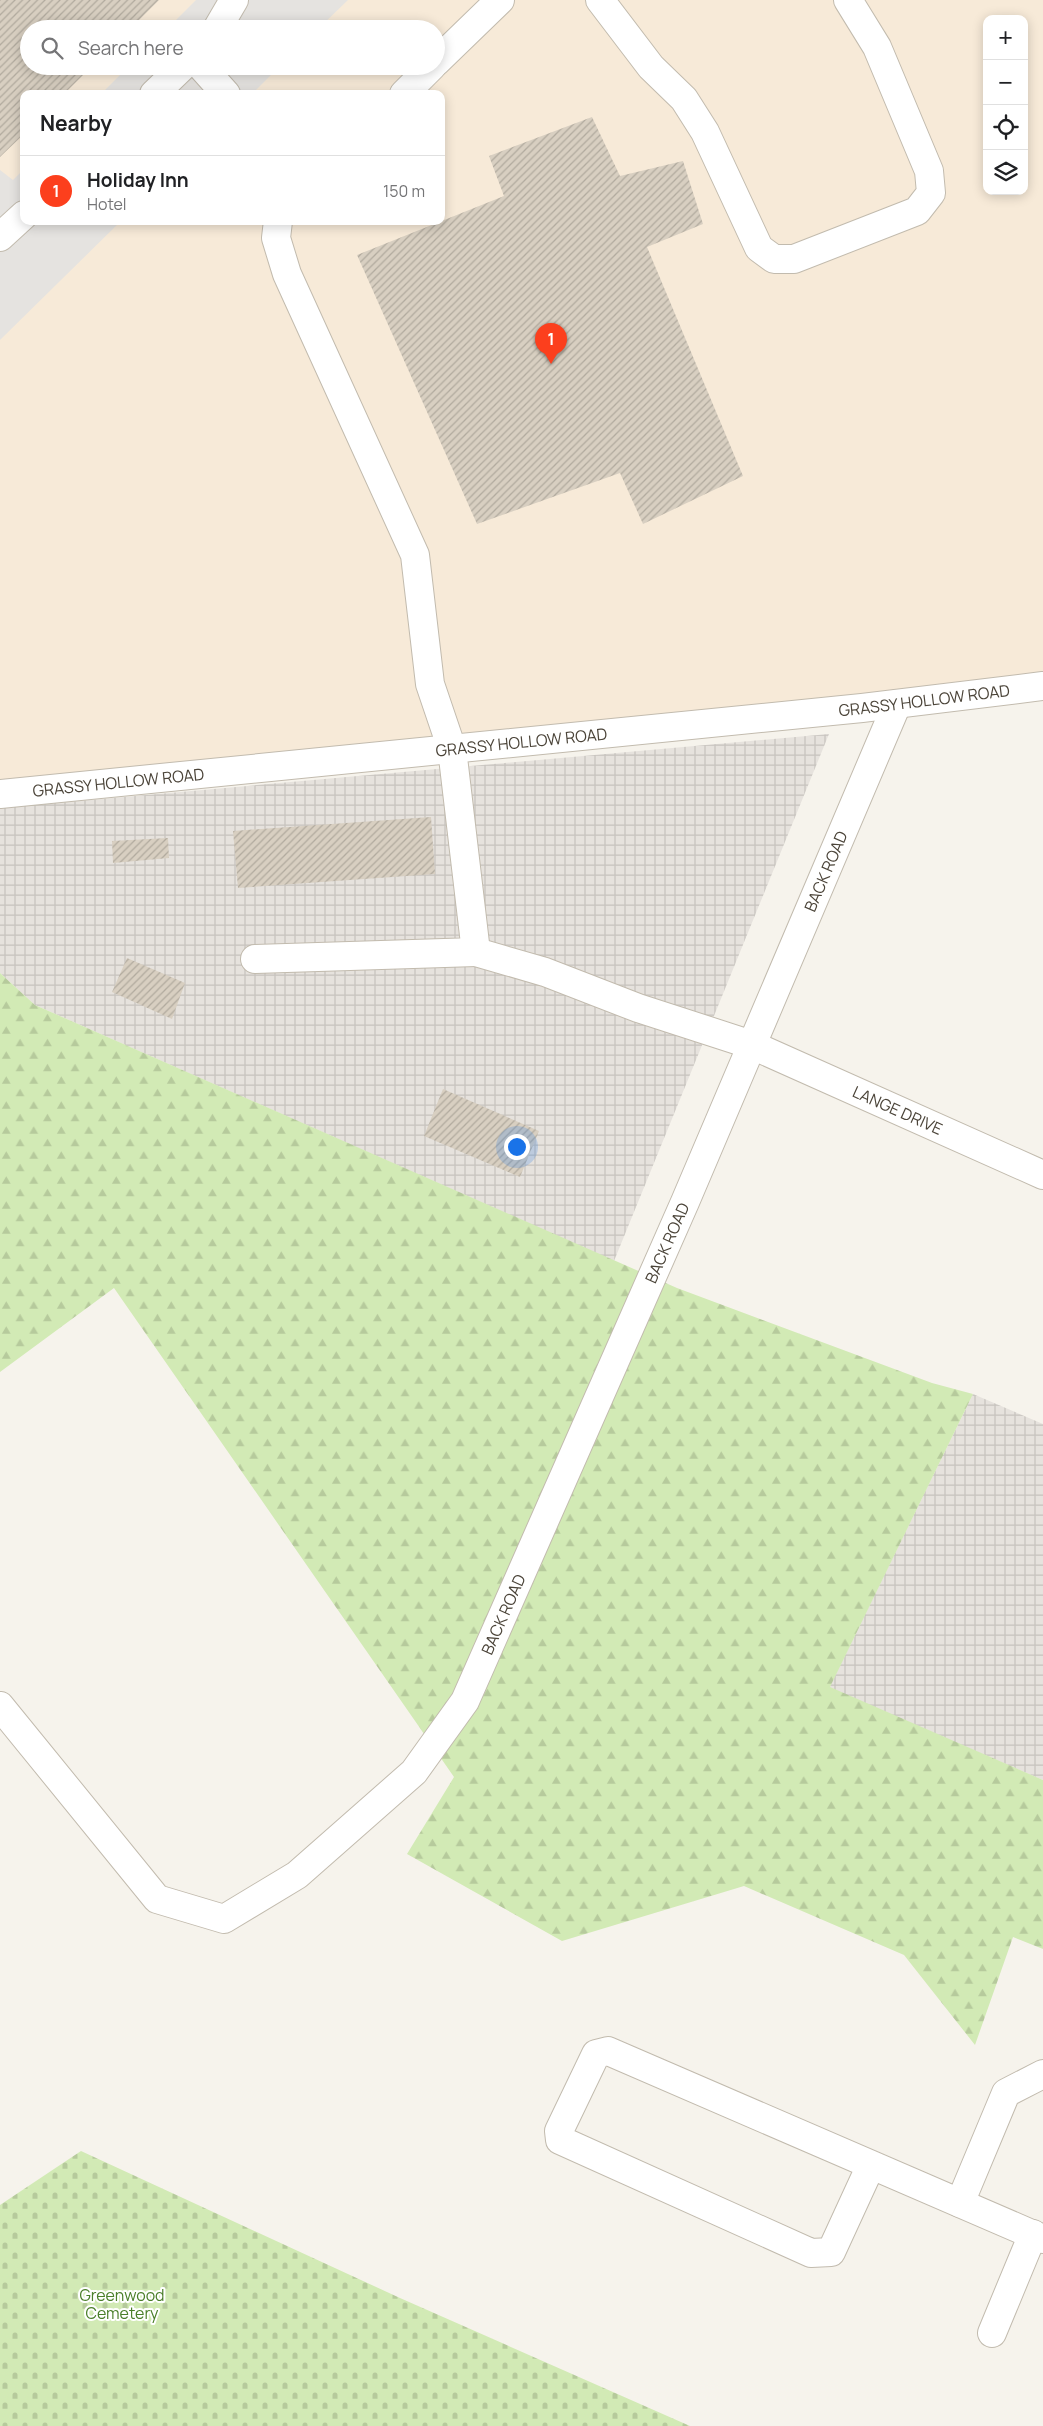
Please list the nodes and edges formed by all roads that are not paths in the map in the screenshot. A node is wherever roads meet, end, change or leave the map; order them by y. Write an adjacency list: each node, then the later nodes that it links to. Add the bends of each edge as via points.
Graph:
1 (234, 0): 5 (street)
2 (500, 0): 6 (street)
3 (600, 0): 4 (street, via 652,67 684,100 705,132 759,248 774,259 794,259 917,211 931,193 929,171 876,47)
4 (848, 0)
5 (222, 20)
6 (445, 53)
7 (174, 75): 10 (street)
8 (209, 75): 11 (street)
9 (423, 75): 12 (street)
10 (158, 90)
11 (222, 90)
12 (408, 90)
13 (20, 219): 15 (street)
14 (278, 225): 18 (street, via 276,238 287,274 415,555 430,684)
15 (0, 237)
16 (1043, 686): 17 (street, GRASSY HOLLOW ROAD)
17 (897, 704): 18 (street, GRASSY HOLLOW ROAD); 22 (street, BACK ROAD)
18 (452, 749): 19 (street, GRASSY HOLLOW ROAD); 20 (street)
19 (0, 794)
20 (476, 952): 21 (street, LANGE DRIVE); 22 (street, LANGE DRIVE, via 545,972 638,1008)
21 (255, 959)
22 (752, 1045): 23 (street, LANGE DRIVE); 24 (street, BACK ROAD, via 465,1701 414,1772 297,1875 224,1919 157,1899)
23 (1043, 1175)
24 (0, 1706)
25 (1043, 2074): 27 (street, via 1006,2093)
26 (872, 2165): 26 (street, via 608,2051 596,2054 558,2131 560,2140 811,2253 831,2252); 27 (street)
27 (960, 2203): 28 (street)
28 (1038, 2236): 29 (street)
29 (992, 2333)

